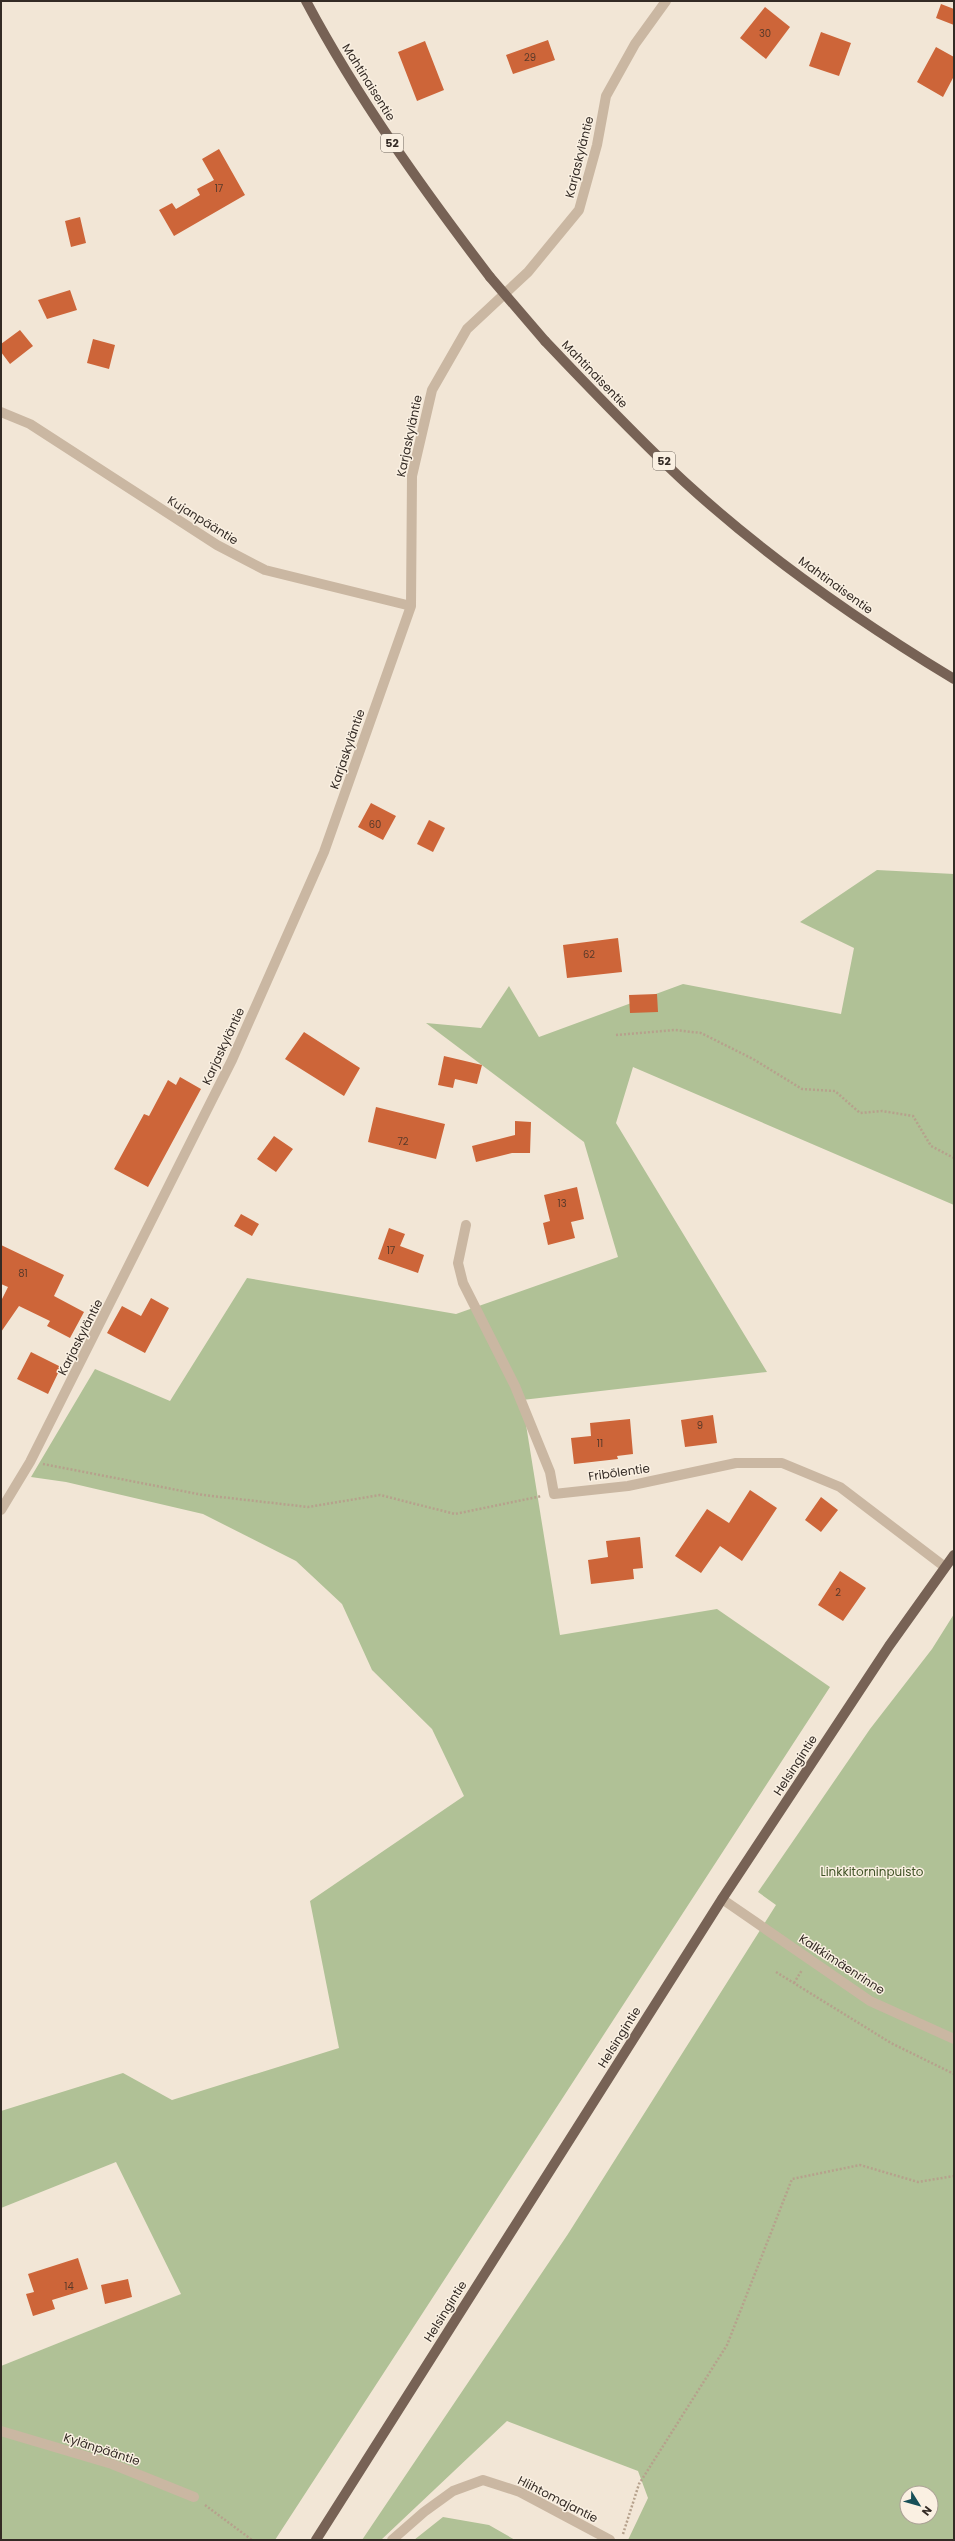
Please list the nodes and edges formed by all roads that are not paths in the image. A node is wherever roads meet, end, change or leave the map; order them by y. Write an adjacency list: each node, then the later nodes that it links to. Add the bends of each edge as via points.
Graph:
1 (306, 1): 5 (main road, Mahtinaisentie / 52, bridge, via 399,153 490,277 609,408 689,486 792,570 891,641)
2 (666, 1): 4 (street, Karjaskyläntie, via 635,44 606,96 597,145 579,210 528,272 467,329 432,390 412,476)
3 (1, 412): 4 (street, Kujanpääntie, via 30,424 217,545 265,570)
4 (411, 606): 7 (street, Karjaskyläntie, via 324,852 293,926 228,1066 30,1462)
5 (954, 679)
6 (466, 1225): 9 (street, Fribölentie, via 458,1263 463,1283 515,1386 550,1472 554,1494 628,1486 736,1463 782,1463 840,1488)
7 (1, 1510)
8 (954, 1555): 9 (main road, Helsingintie)
9 (945, 1567): 10 (main road, Helsingintie, via 889,1646)
10 (722, 1899): 11 (street, Kalkkimäenrinne, via 870,2001); 14 (main road, Helsingintie)
11 (954, 2039)
12 (1, 2431): 13 (street, Kylänpääntie, via 112,2464)
13 (194, 2497)
14 (316, 2540)
15 (392, 2540): 16 (street, Hiihtomajantie, via 453,2491 483,2480 520,2492)
16 (610, 2540)

